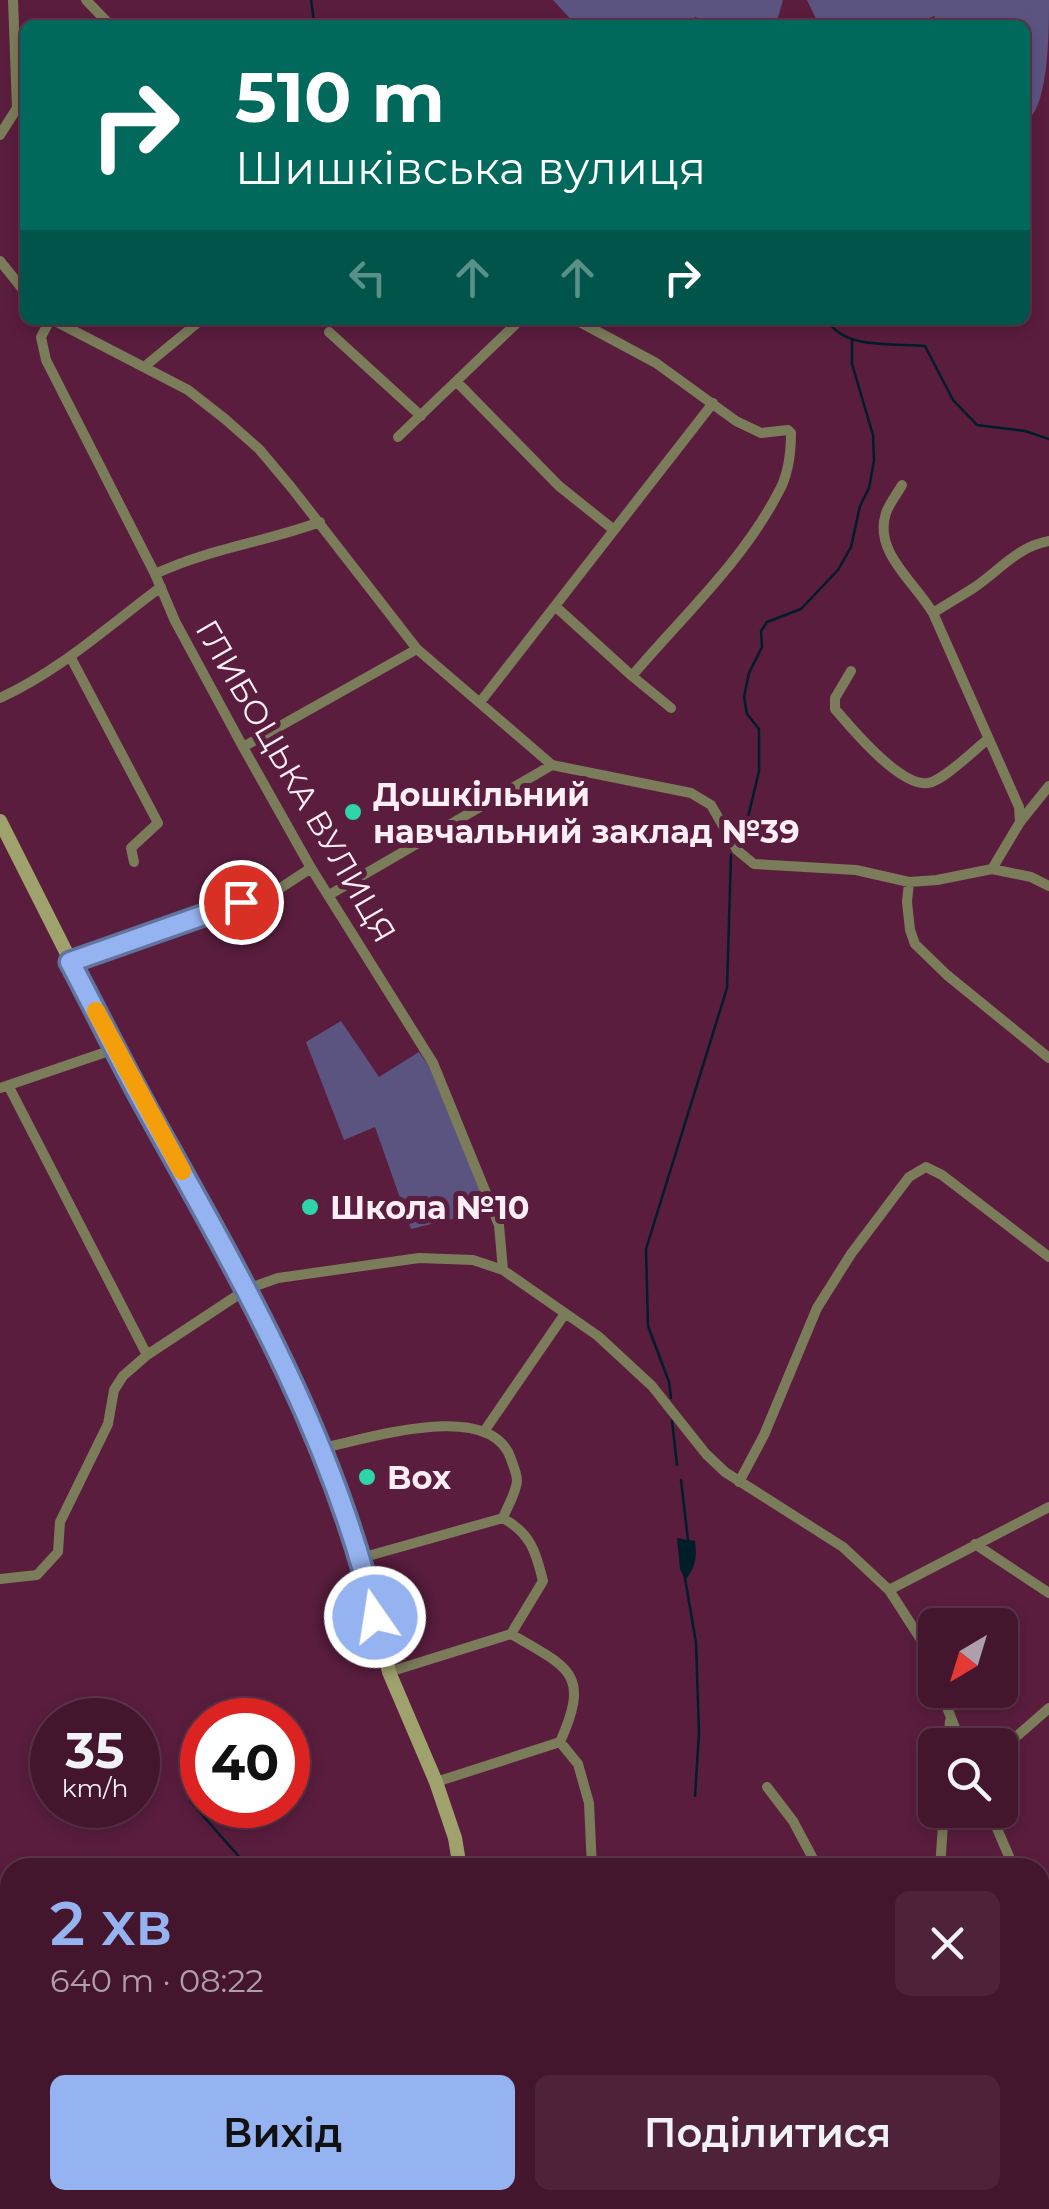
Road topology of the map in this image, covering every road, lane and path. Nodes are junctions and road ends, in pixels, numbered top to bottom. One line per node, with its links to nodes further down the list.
1 (12, 0): 4 (street)
2 (86, 0): 3 (street)
3 (105, 20)
4 (0, 135)
5 (0, 261): 6 (street)
6 (20, 286)
7 (49, 325): 22 (street, ГЛИБОЦЬКА ВУЛИЦЯ)
8 (62, 325): 13 (street)
9 (194, 325): 13 (street)
10 (515, 325): 14 (street)
11 (585, 325): 15 (street)
12 (329, 332): 16 (street)
13 (144, 367): 19 (street)
14 (456, 382): 16 (street); 20 (street)
15 (713, 403): 20 (street); 29 (street)
16 (421, 416): 17 (street)
17 (398, 437)
18 (902, 485): 25 (street)
19 (320, 522): 22 (street); 26 (street)
20 (614, 530): 24 (street)
21 (1049, 540): 25 (street)
22 (155, 574): 23 (street, ГЛИБОЦЬКА ВУЛИЦЯ)
23 (161, 587): 27 (street); 34 (street, ГЛИБОЦЬКА ВУЛИЦЯ)
24 (554, 606): 29 (street); 31 (street)
25 (933, 613): 33 (street)
26 (417, 649): 31 (street); 34 (street)
27 (71, 658): 30 (street); 39 (street)
28 (851, 671): 33 (street)
29 (632, 676): 32 (street)
30 (0, 698)
31 (481, 701): 35 (street)
32 (671, 708)
33 (987, 740): 38 (street)
34 (243, 747): 40 (street, ГЛИБОЦЬКА ВУЛИЦЯ)
35 (552, 765): 42 (street); 44 (street)
36 (1049, 786): 38 (street)
37 (0, 821): 45 (street)
38 (1020, 822): 41 (street)
39 (134, 862)
40 (311, 868): 44 (street, ГЛИБОЦЬКА ВУЛИЦЯ); 45 (street)
41 (992, 869): 42 (street); 43 (street)
42 (909, 882): 47 (street)
43 (1049, 886)
44 (329, 894): 50 (street, ГЛИБОЦЬКА ВУЛИЦЯ)
45 (70, 962): 46 (street)
46 (115, 1049): 48 (street); 51 (street)
47 (1049, 1058)
48 (4, 1088): 53 (street)
49 (1049, 1257): 56 (street)
50 (503, 1270): 51 (street); 52 (street)
51 (248, 1289): 53 (street); 55 (street)
52 (564, 1315): 54 (street); 56 (street)
53 (148, 1355): 61 (street)
54 (485, 1430): 55 (street); 58 (street)
55 (322, 1448): 60 (street)
56 (739, 1482): 62 (street)
57 (1049, 1507): 59 (street)
58 (504, 1518): 60 (street); 64 (street)
59 (975, 1544): 62 (street); 63 (street)
60 (361, 1558): 66 (street)
61 (0, 1580)
62 (890, 1590): 65 (street)
63 (1049, 1593)
64 (511, 1634): 66 (street); 73 (street)
65 (918, 1635)
66 (389, 1672): 74 (street)
67 (946, 1708): 69 (street)
68 (1049, 1708): 72 (street)
69 (950, 1718): 70 (street); 71 (street)
70 (949, 1728)
71 (954, 1728)
72 (1018, 1735)
73 (560, 1742): 74 (street); 79 (street)
74 (436, 1782): 78 (street)
75 (767, 1787): 80 (street)
76 (943, 1828): 81 (street)
77 (997, 1828): 82 (street)
78 (458, 1858)
79 (591, 1858)
80 (813, 1858)
81 (941, 1858)
82 (1010, 1858)

